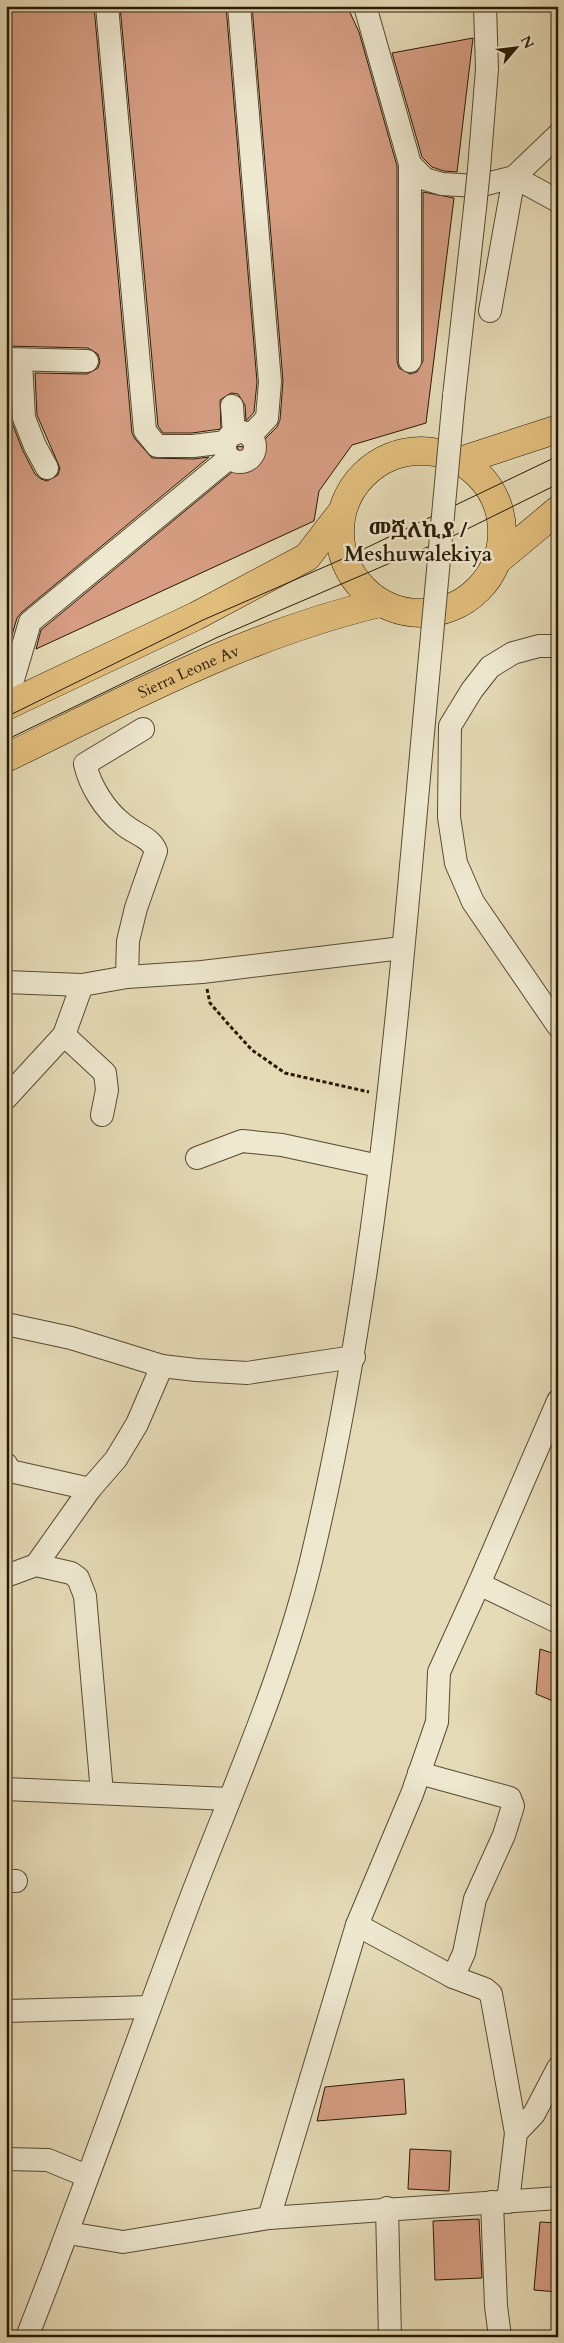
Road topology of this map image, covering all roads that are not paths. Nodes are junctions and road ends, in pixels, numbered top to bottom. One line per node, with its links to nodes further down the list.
1 (107, 6): 15 (street)
2 (239, 6): 15 (street)
3 (365, 6): 6 (street)
4 (485, 6): 27 (street, bridge)
5 (558, 135): 7 (street)
6 (410, 164): 7 (street); 11 (street)
7 (514, 177): 8 (street); 9 (street)
8 (558, 201)
9 (490, 311)
10 (13, 360): 12 (street); 17 (street)
11 (410, 361)
12 (87, 362)
13 (232, 406): 15 (street)
14 (558, 429): 16 (main road)
15 (235, 442): 22 (street)
16 (460, 461): 18 (main road); 20 (main road)
17 (47, 468)
18 (341, 513): 21 (main road); 24 (main road)
19 (554, 519): 20 (main road)
20 (498, 560): 21 (main road)
21 (380, 603): 26 (main road, Sierra Leone Av)
22 (14, 643): 24 (street)
23 (558, 646): 31 (street)
24 (6, 705)
25 (143, 729): 28 (street)
26 (6, 758)
27 (402, 948): 28 (street); 36 (street)
28 (127, 977): 30 (street)
29 (6, 982): 30 (street)
30 (82, 985): 32 (street)
31 (558, 1026)
32 (64, 1035): 33 (street); 34 (street)
33 (6, 1098)
34 (102, 1115)
35 (197, 1158): 36 (street)
36 (379, 1166): 38 (street)
37 (6, 1324): 39 (street)
38 (354, 1357): 39 (street); 50 (street)
39 (162, 1366): 42 (street)
40 (558, 1400): 45 (street)
41 (7, 1469): 42 (street)
42 (90, 1489): 43 (street)
43 (36, 1565): 44 (street); 49 (street)
44 (6, 1576)
45 (479, 1584): 46 (street); 47 (street)
46 (558, 1622)
47 (419, 1773): 51 (street); 52 (street)
48 (6, 1788): 49 (street)
49 (102, 1793): 50 (street)
50 (229, 1799): 53 (street)
51 (357, 1925): 52 (street); 62 (street)
52 (453, 1977): 56 (street)
53 (150, 2007): 54 (street); 58 (street)
54 (6, 2011)
55 (558, 2068): 56 (street)
56 (516, 2133): 60 (street)
57 (6, 2160): 58 (street)
58 (87, 2176): 63 (street)
59 (558, 2198): 60 (street)
60 (500, 2202): 61 (street); 66 (street)
61 (387, 2208): 62 (street); 65 (street)
62 (269, 2218): 63 (street)
63 (68, 2233): 64 (street)
64 (28, 2337)
65 (390, 2337)
66 (500, 2337)

